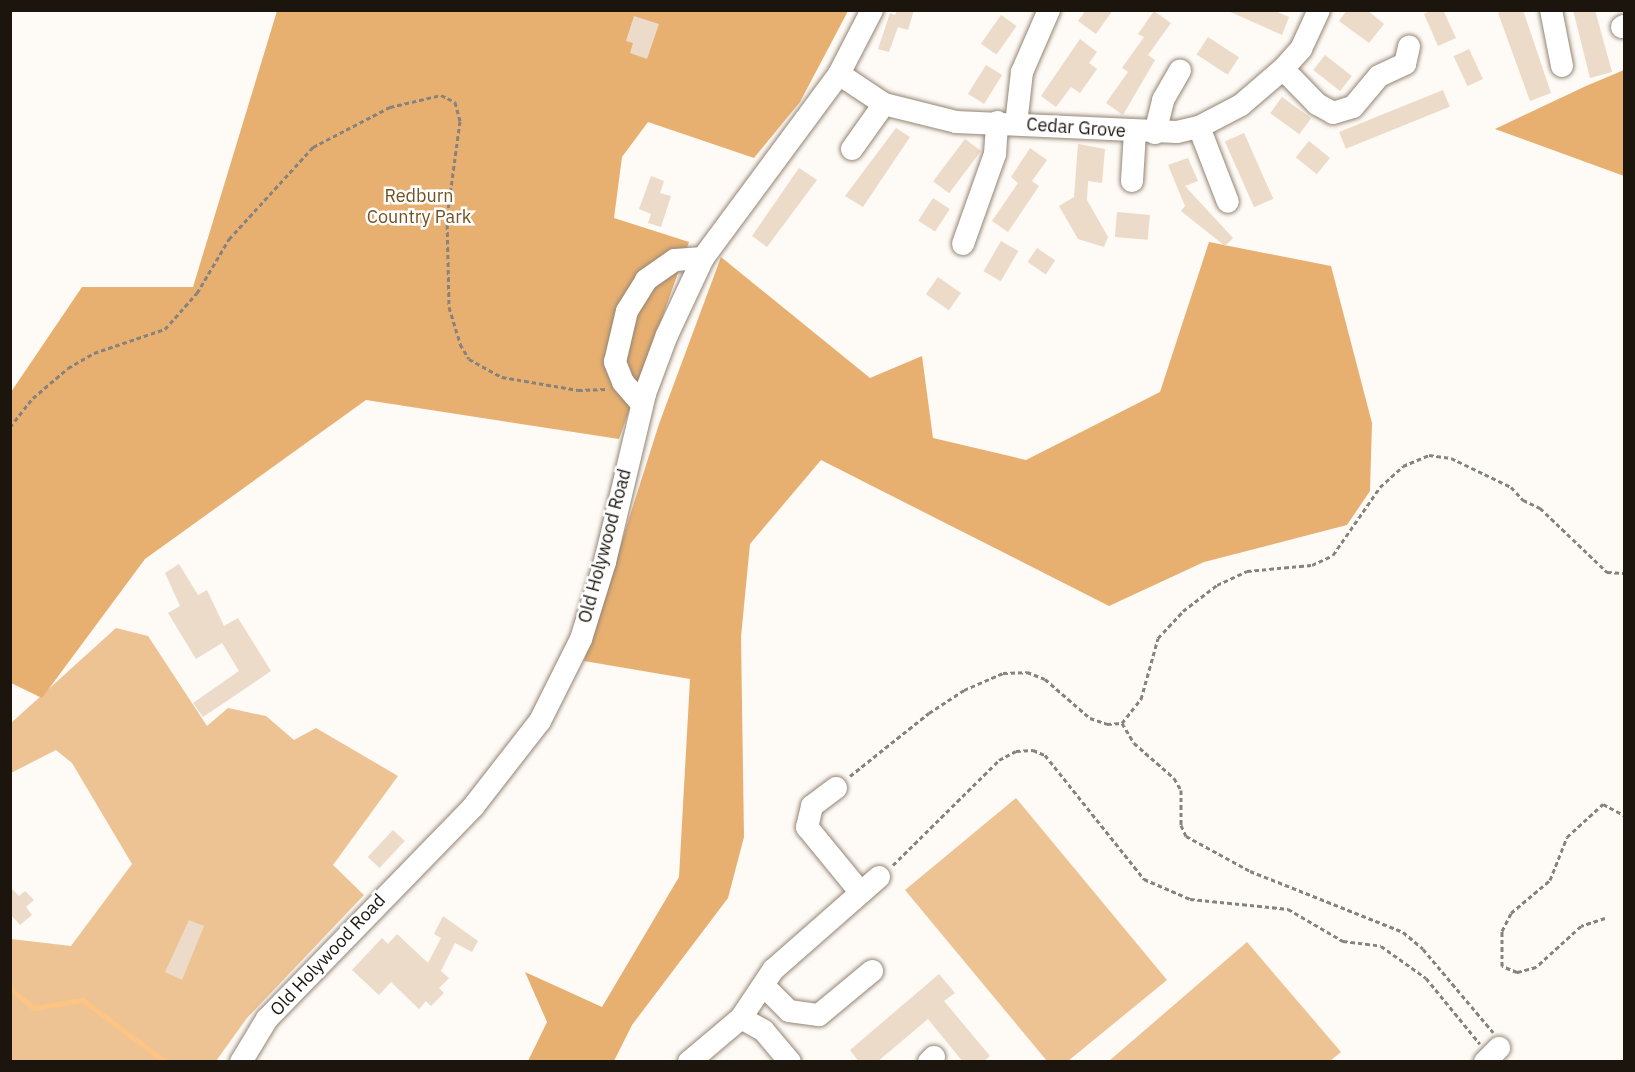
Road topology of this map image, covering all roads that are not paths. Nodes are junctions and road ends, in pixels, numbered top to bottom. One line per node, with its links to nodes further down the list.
1 (872, 10): 9 (street, Old Holywood Road)
2 (1048, 10): 11 (street, Cedar Grove)
3 (1318, 10): 7 (street, Cedar Grove)
4 (1551, 10): 6 (street)
5 (1409, 46): 7 (street)
6 (1562, 66)
7 (1283, 69): 12 (street, Cedar Grove)
8 (1180, 71): 13 (street, Cedar Grove)
9 (839, 74): 10 (street, Cedar Grove); 18 (street, Old Holywood Road)
10 (884, 104): 11 (street, Cedar Grove); 14 (street)
11 (1007, 123): 13 (street, Cedar Grove); 17 (street, Cedar Grove)
12 (1199, 127): 13 (street, Cedar Grove); 16 (street)
13 (1145, 133): 15 (street, Cedar Grove)
14 (852, 149)
15 (1132, 182)
16 (1228, 202)
17 (963, 244)
18 (703, 258): 19 (street, Old Holywood Road); 19 (street)
19 (642, 404): 26 (street, Old Holywood Road)
20 (836, 788): 22 (street)
21 (879, 877): 22 (street)
22 (861, 893): 24 (street)
23 (872, 971): 24 (street)
24 (764, 986): 25 (street)
25 (741, 1018): 27 (street); 28 (street)
26 (241, 1062)
27 (689, 1062)
28 (790, 1062)

